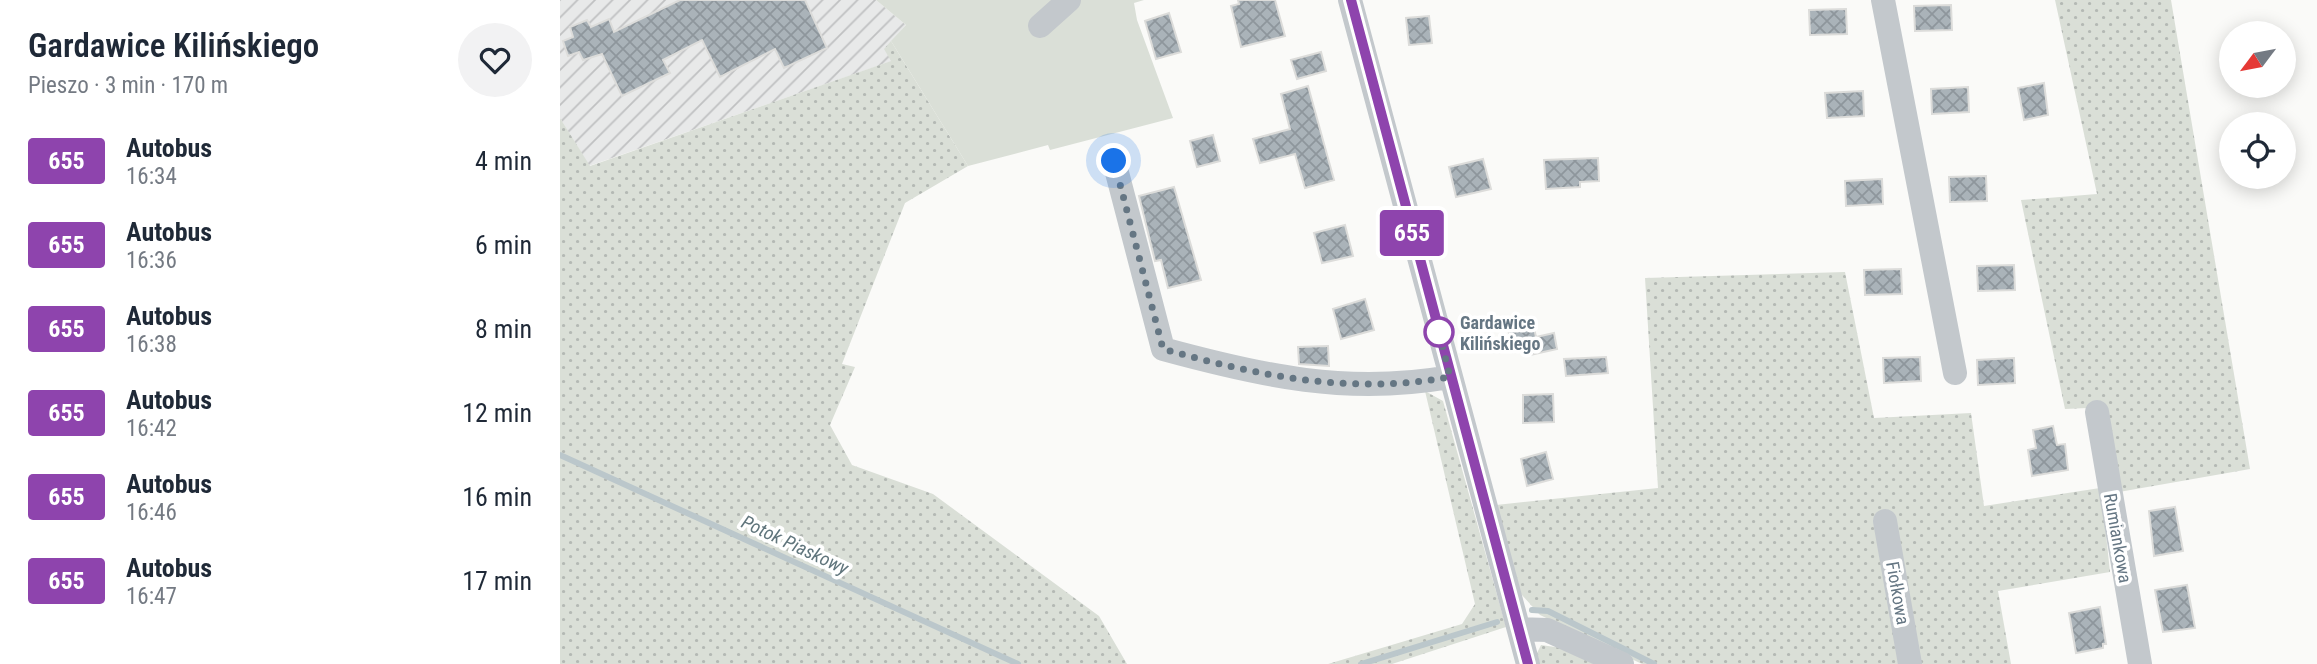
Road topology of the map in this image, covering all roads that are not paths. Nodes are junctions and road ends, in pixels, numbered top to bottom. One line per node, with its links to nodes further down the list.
1 (1069, 0): 4 (street)
2 (1350, 0): 7 (street)
3 (1883, 0): 6 (street)
4 (1040, 26)
5 (1114, 161): 7 (street)
6 (1955, 373)
7 (1450, 377): 10 (street)
8 (2097, 412): 14 (street, Rumiankowa)
9 (1885, 521): 13 (street, Fiołkowa)
10 (1518, 629): 11 (street); 12 (street)
11 (1528, 664)
12 (1622, 664)
13 (1910, 664)
14 (2140, 664)

